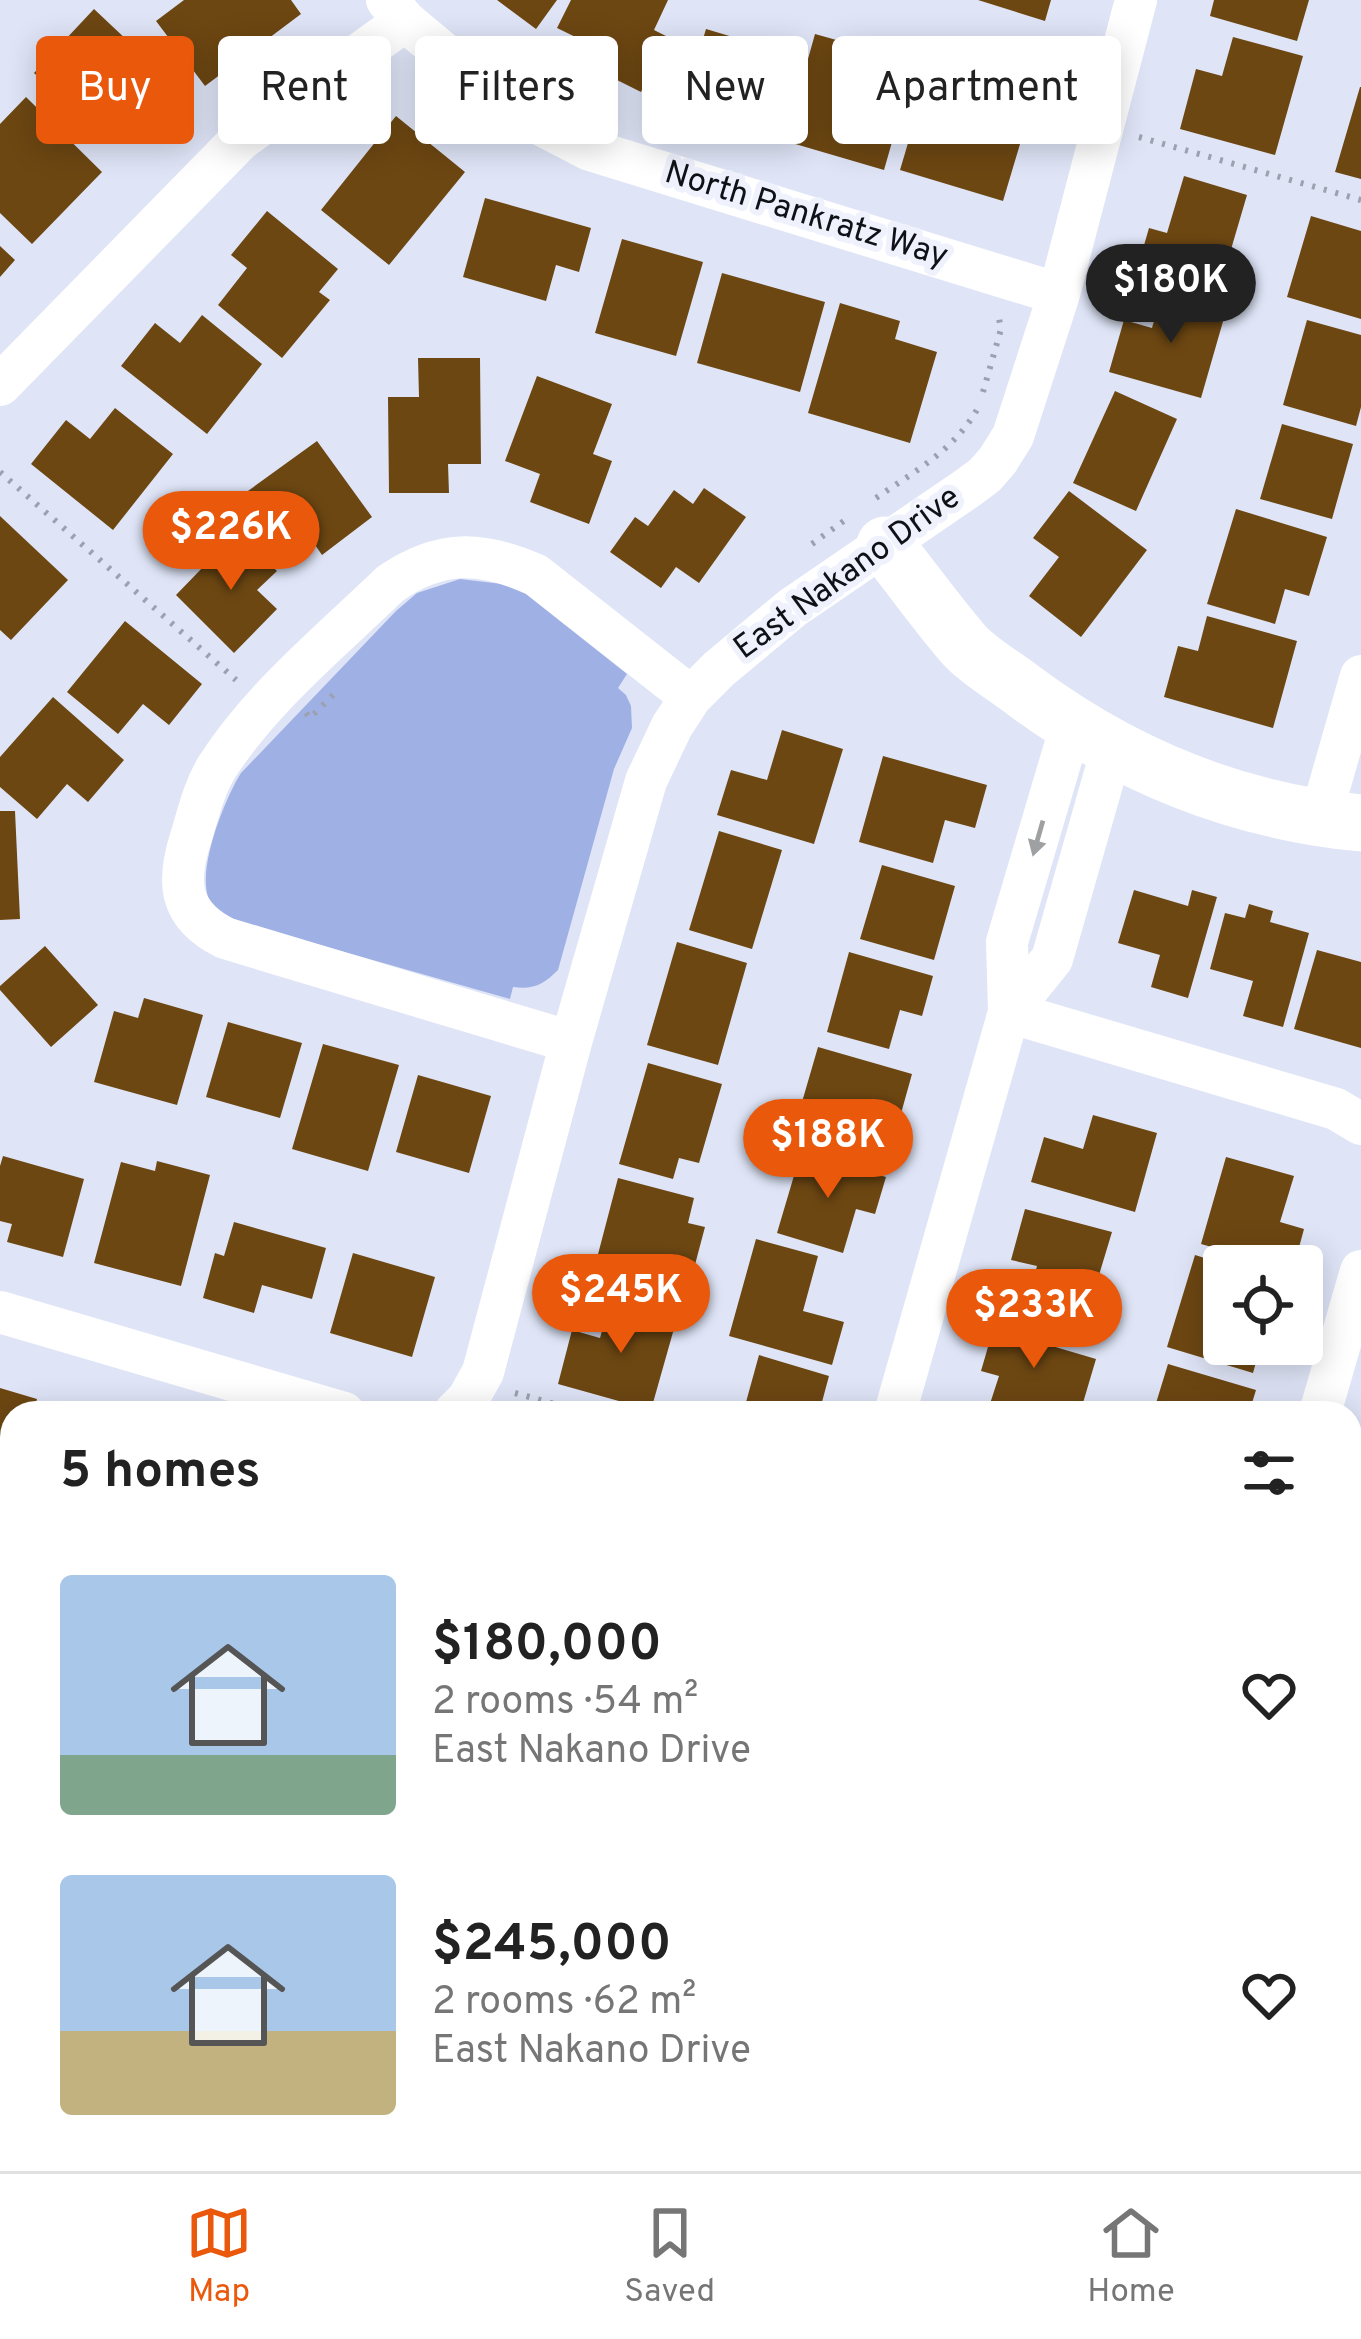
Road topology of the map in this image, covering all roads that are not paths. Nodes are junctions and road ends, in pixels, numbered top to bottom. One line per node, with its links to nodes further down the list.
1 (1136, 0): 3 (street, East Nakano Drive)
2 (396, 11): 3 (street, North Pankratz Way); 4 (street)
3 (1059, 294): 5 (street, East Nakano Drive)
4 (0, 385)
5 (864, 524): 7 (street, East Nakano Drive); 8 (street)
6 (1361, 676): 9 (street)
7 (691, 697): 11 (street, East Nakano Drive); 11 (street)
8 (1091, 738): 9 (street); 10 (street)
9 (1341, 821)
10 (1009, 1012): 12 (street); 17 (street)
11 (571, 1042): 16 (street, East Nakano Drive)
12 (1361, 1124)
13 (1361, 1271): 18 (street)
14 (0, 1312): 15 (street)
15 (303, 1401)
16 (466, 1401)
17 (898, 1401)
18 (1323, 1401)

